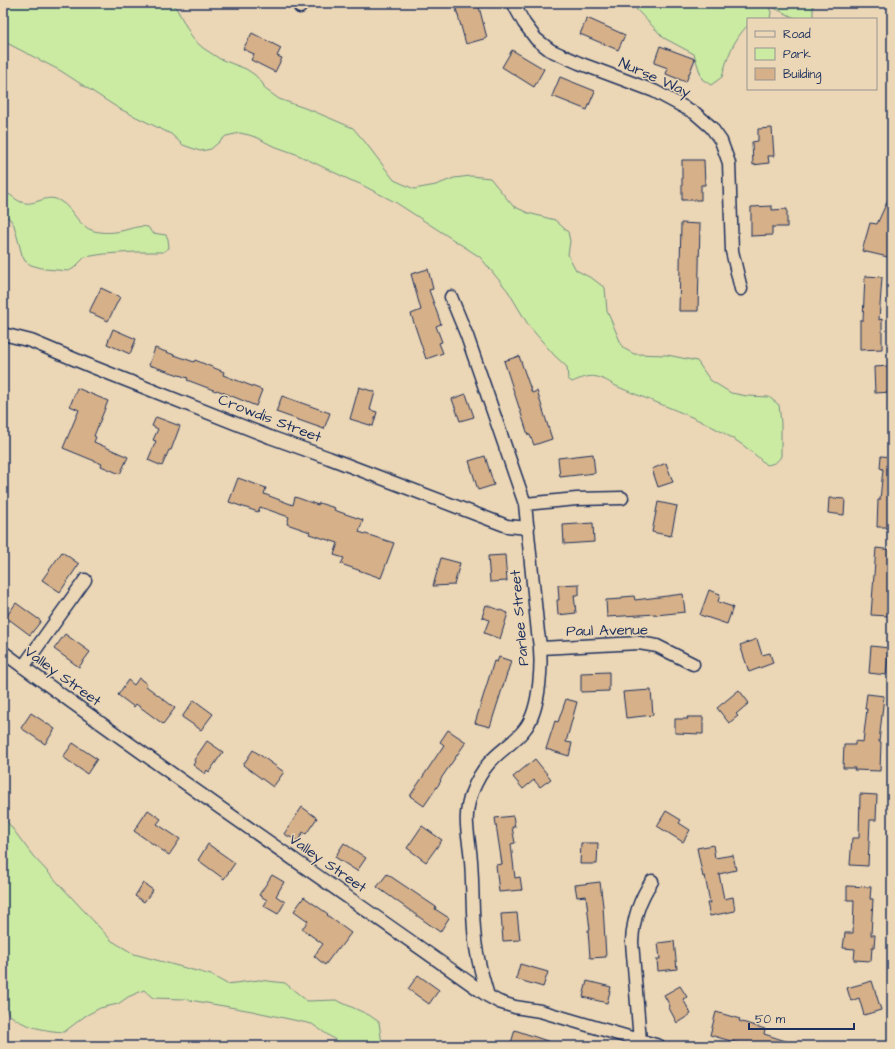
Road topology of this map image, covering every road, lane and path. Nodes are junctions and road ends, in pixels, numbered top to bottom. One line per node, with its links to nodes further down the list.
1 (514, 3): 2 (street, Nurse Way)
2 (741, 289)
3 (451, 297): 6 (street, Parlee Street)
4 (3, 334): 7 (street, Crowdis Street)
5 (622, 498): 6 (street)
6 (525, 504): 7 (street, Parlee Street)
7 (528, 528): 9 (street, Parlee Street)
8 (85, 580): 12 (street)
9 (541, 648): 11 (street, Paul Avenue); 14 (street, Parlee Street)
10 (3, 652): 12 (street, Valley Street)
11 (693, 664)
12 (23, 667): 14 (street, Valley Street)
13 (652, 881): 15 (street)
14 (488, 996): 15 (street, Valley Street)
15 (640, 1041): 16 (street, Valley Street)
16 (659, 1046)

